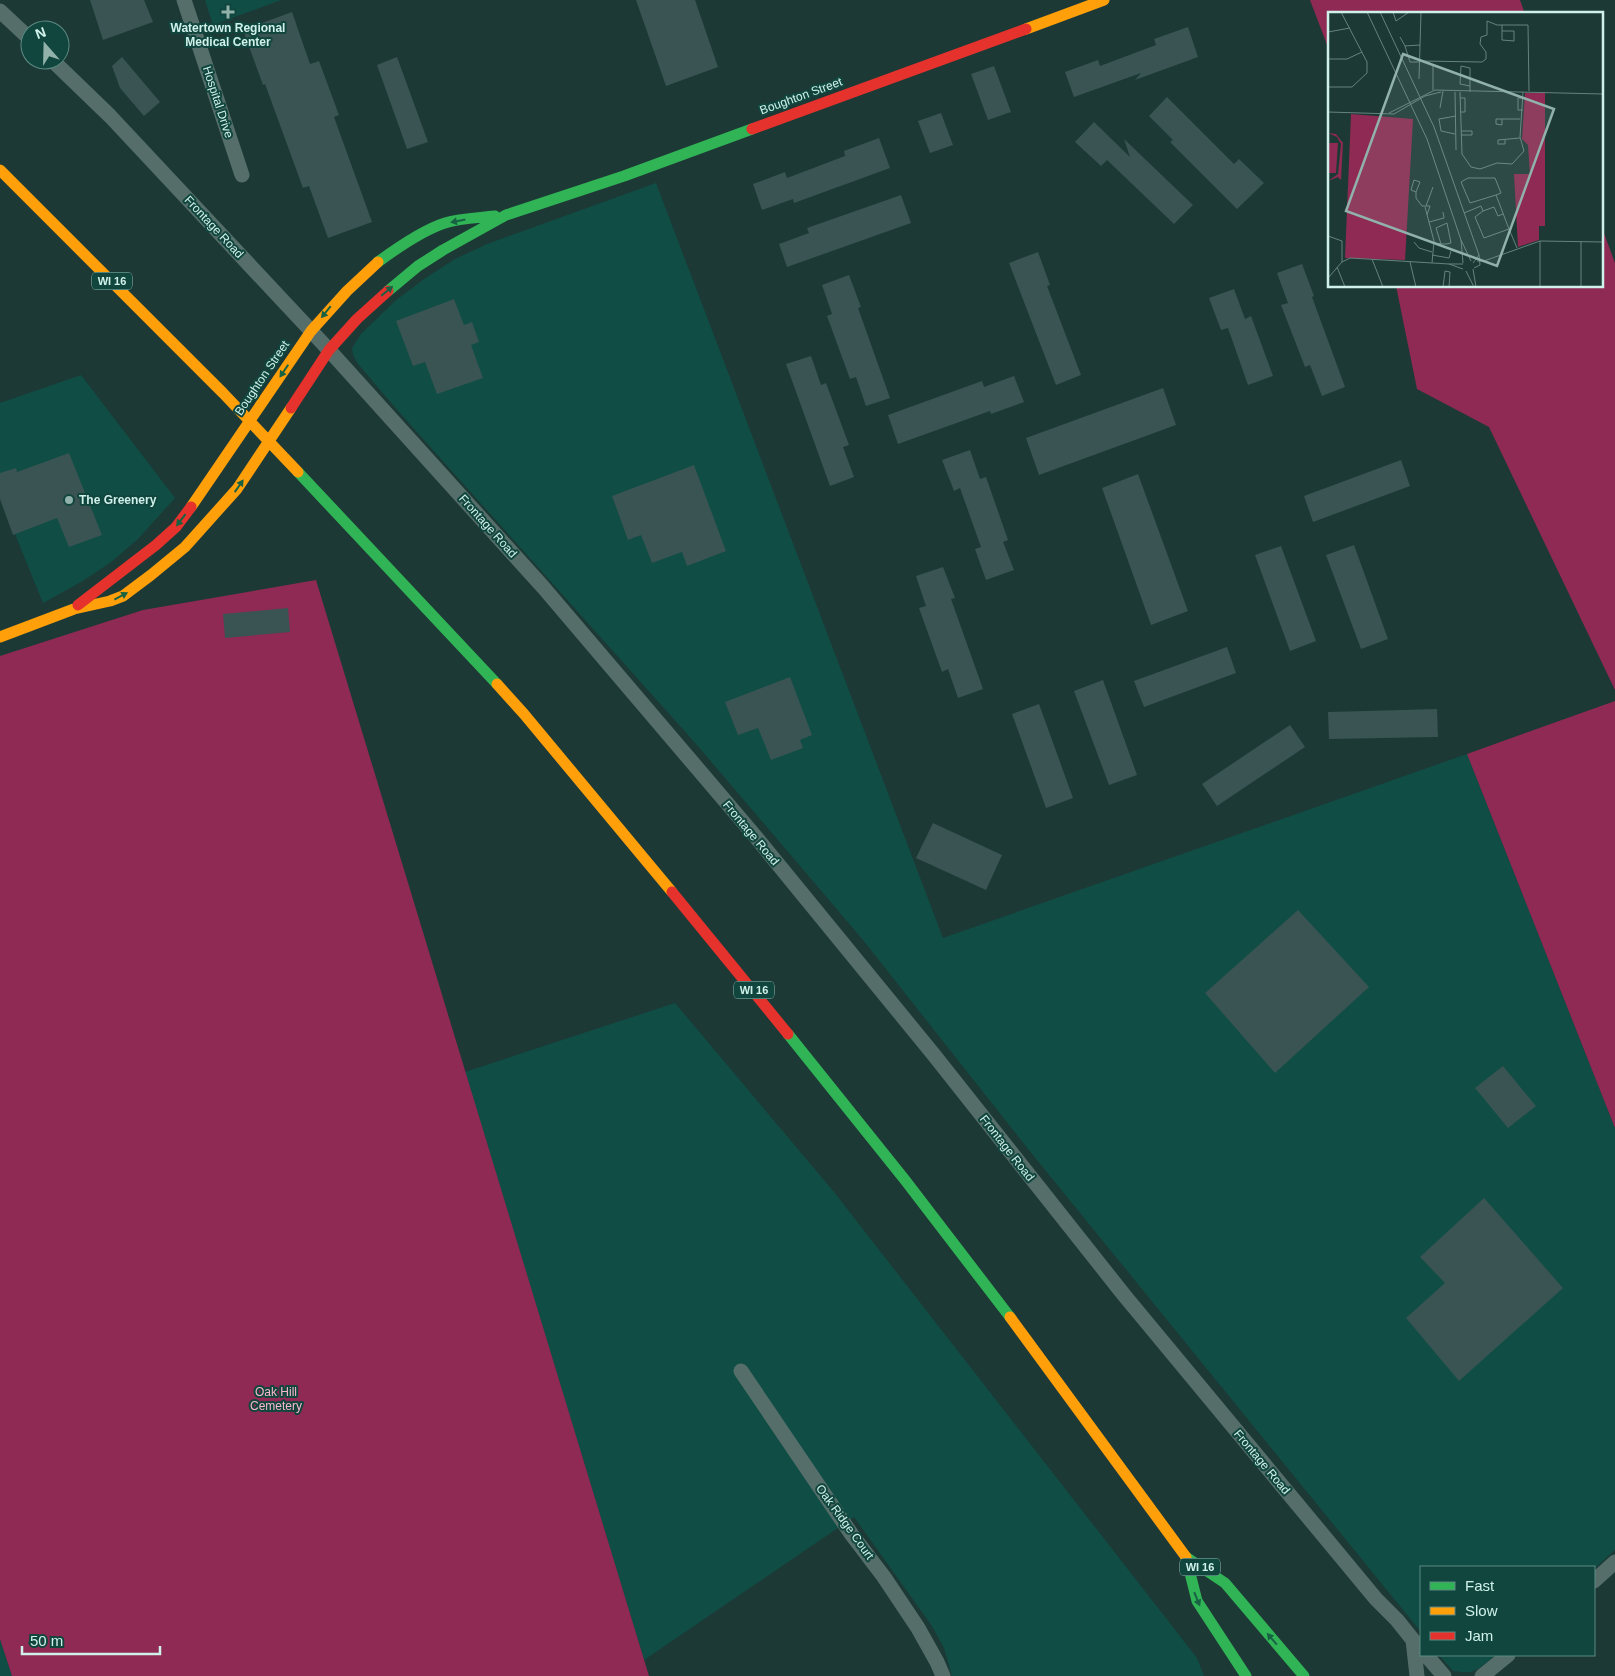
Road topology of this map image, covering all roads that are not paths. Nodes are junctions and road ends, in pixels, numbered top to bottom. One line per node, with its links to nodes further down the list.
1 (184, 0): 7 (street, Hospital Drive)
2 (1104, 0): 8 (main road, Boughton Street)
3 (0, 11): 4 (street)
4 (20, 30)
5 (62, 70): 9 (street, Frontage Road)
6 (0, 170): 14 (main road, WI 16)
7 (242, 175)
8 (506, 216): 9 (main road, Boughton Street, one-way to 9); 10 (main road, Boughton Street, one-way to 8)
9 (311, 331): 10 (street, Frontage Road); 11 (main road, Boughton Street, one-way to 11)
10 (329, 350): 11 (main road, Boughton Street, one-way to 10); 17 (street, Frontage Road)
11 (74, 609): 12 (main road, Boughton Street)
12 (0, 637)
13 (741, 1371): 20 (street, Oak Ridge Court)
14 (1186, 1557): 21 (main road, WI 16, one-way to 21); 22 (main road, WI 16, one-way to 14)
15 (1615, 1562): 16 (street)
16 (1595, 1580)
17 (1417, 1644): 23 (street, Frontage Road)
18 (1427, 1656): 24 (street)
19 (1507, 1656): 25 (street)
20 (943, 1676)
21 (1246, 1676)
22 (1304, 1676)
23 (1417, 1676)
24 (1444, 1676)
25 (1482, 1676)

